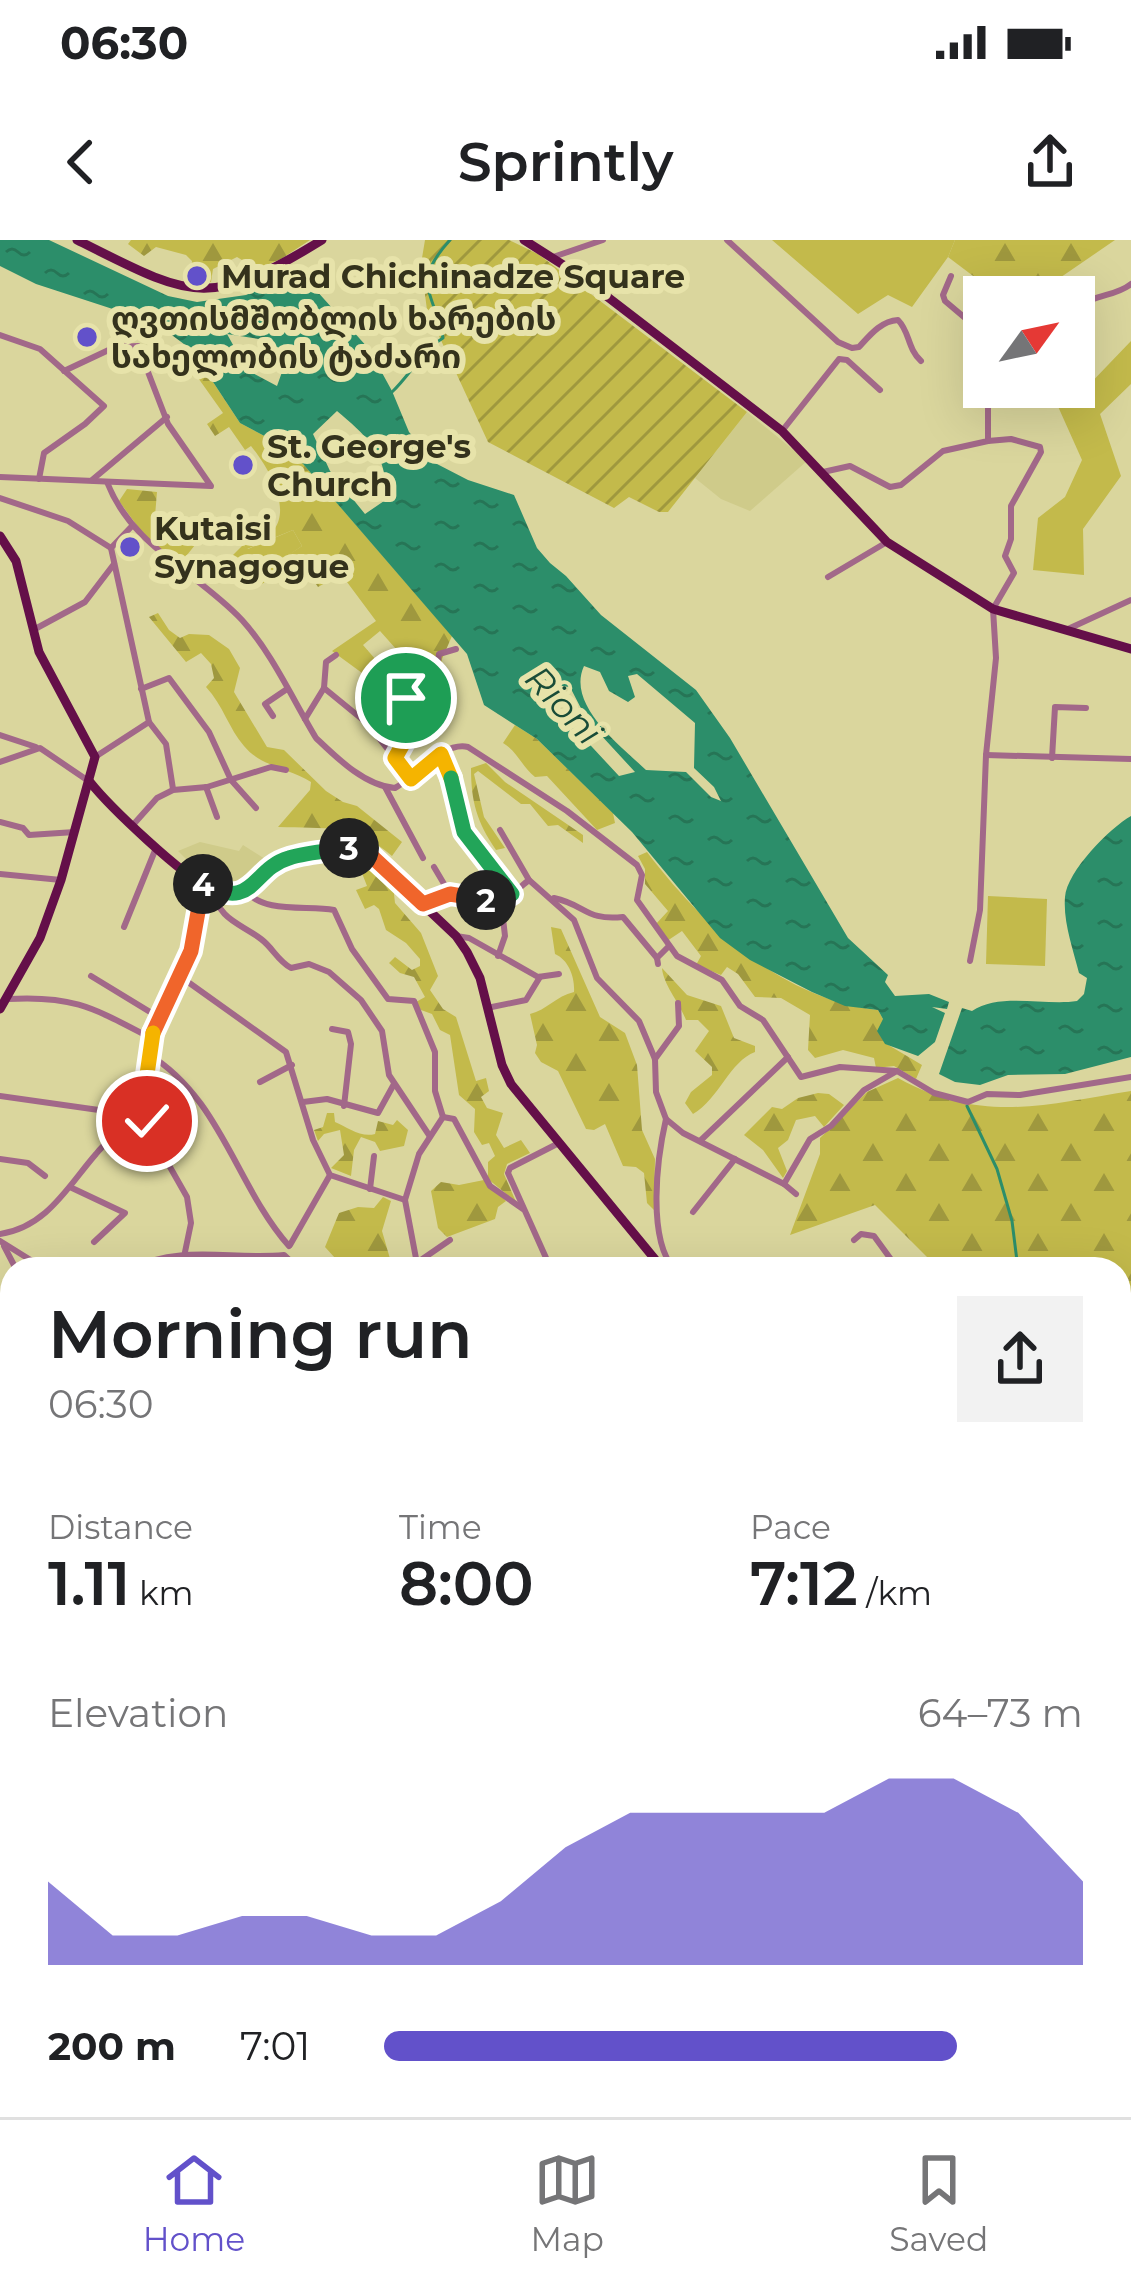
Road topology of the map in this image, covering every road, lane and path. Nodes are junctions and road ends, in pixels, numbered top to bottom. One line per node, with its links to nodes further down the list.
1 (77, 240): 7 (main road)
2 (322, 240): 7 (main road)
3 (524, 240): 6 (main road)
4 (603, 240): 8 (street)
5 (727, 240): 14 (street)
6 (536, 243): 8 (main road)
7 (91, 244)
8 (553, 257): 19 (main road)
9 (951, 276): 12 (street)
10 (1131, 284): 11 (street)
11 (1095, 296)
12 (963, 317)
13 (0, 334): 15 (street)
14 (921, 362)
15 (64, 371): 18 (street); 23 (street)
16 (880, 390): 19 (street)
17 (988, 408): 20 (street)
18 (167, 417): 24 (street); 25 (street)
19 (782, 431): 21 (main road)
20 (988, 441): 21 (street); 34 (street)
21 (823, 472): 29 (main road)
22 (0, 477): 23 (street)
23 (39, 479): 24 (street)
24 (92, 481): 25 (street)
25 (107, 482): 27 (street)
26 (0, 498): 30 (street)
27 (132, 526): 30 (street); 42 (street)
28 (0, 536): 36 (main road)
29 (887, 542): 32 (street); 34 (main road)
30 (111, 548): 31 (street)
31 (114, 564): 36 (street); 41 (street)
32 (828, 578)
33 (1131, 601): 35 (street)
34 (993, 609): 35 (main road); 50 (street)
35 (1066, 631): 38 (main road)
36 (32, 632): 51 (main road)
37 (456, 649): 52 (street)
38 (1131, 649)
39 (336, 656): 40 (street)
40 (324, 688): 45 (street); 52 (street)
41 (141, 689): 46 (street); 58 (street)
42 (287, 689): 44 (street); 45 (street)
43 (1086, 708): 53 (street)
44 (273, 716)
45 (305, 719): 61 (street)
46 (149, 722): 51 (street); 62 (street)
47 (0, 734): 48 (street)
48 (40, 748): 55 (street); 59 (street)
49 (444, 752): 57 (street); 79 (street); 85 (street)
50 (986, 755): 53 (street); 87 (street)
51 (94, 758): 59 (main road)
52 (395, 758): 57 (street)
53 (1052, 758): 54 (street)
54 (1131, 759)
55 (0, 762)
56 (286, 770): 58 (street)
57 (411, 779): 61 (street)
58 (231, 780): 60 (street); 63 (street)
59 (90, 782): 66 (main road); 68 (main road)
60 (206, 787): 62 (street); 64 (street)
61 (385, 787): 70 (street)
62 (173, 790): 66 (street)
63 (256, 808)
64 (217, 817)
65 (0, 822): 68 (street)
66 (132, 826): 69 (main road)
67 (500, 830): 74 (street)
68 (75, 832): 73 (main road)
69 (158, 845): 75 (main road); 83 (street)
70 (423, 858)
71 (434, 867): 78 (street)
72 (0, 874): 73 (street)
73 (61, 880): 93 (main road)
74 (529, 880): 79 (street); 80 (street)
75 (201, 883): 76 (main road); 90 (street)
76 (213, 889): 77 (main road); 105 (street)
77 (246, 891): 82 (main road); 110 (street)
78 (450, 894): 81 (street); 82 (street)
79 (512, 894): 81 (street)
80 (550, 897): 85 (street); 100 (street)
81 (501, 901): 86 (street)
82 (423, 904): 84 (main road)
83 (124, 927)
84 (456, 936): 86 (street); 94 (main road)
85 (668, 946): 99 (street)
86 (498, 956): 91 (street)
87 (970, 961)
88 (559, 974): 91 (street)
89 (91, 976): 95 (street)
90 (181, 976): 95 (street); 101 (street)
91 (540, 976): 94 (street)
92 (678, 1003): 100 (street)
93 (3, 1004): 97 (street)
94 (487, 1008): 114 (main road)
95 (160, 1018): 97 (street)
96 (332, 1029): 108 (street)
97 (152, 1038): 98 (street)
98 (148, 1054): 109 (street); 131 (street)
99 (788, 1057): 102 (street); 113 (street)
100 (656, 1059): 111 (street)
101 (292, 1065): 104 (street); 107 (street)
102 (897, 1071): 103 (street); 120 (street)
103 (1131, 1078)
104 (260, 1082)
105 (394, 1084): 108 (street); 112 (street)
106 (0, 1096): 109 (street)
107 (303, 1102): 108 (street); 119 (street)
108 (344, 1106)
109 (141, 1116): 121 (street); 132 (street)
110 (443, 1117): 112 (street); 125 (street)
111 (666, 1119): 113 (street); 142 (street)
112 (429, 1135): 124 (street)
113 (700, 1141): 117 (street)
114 (557, 1144): 125 (street); 141 (main road)
115 (374, 1156): 122 (street)
116 (0, 1160): 118 (street)
117 (735, 1160): 120 (street); 126 (street)
118 (45, 1175)
119 (330, 1175): 122 (street); 131 (street)
120 (784, 1184): 123 (street)
121 (72, 1188): 127 (street); 130 (street)
122 (370, 1189): 124 (street)
123 (796, 1194)
124 (405, 1200): 138 (street)
125 (523, 1209): 140 (street)
126 (693, 1212)
127 (1, 1239): 133 (street)
128 (450, 1240): 139 (street)
129 (854, 1240): 143 (street)
130 (94, 1242)
131 (286, 1250): 136 (street); 137 (street)
132 (182, 1254): 134 (street); 135 (street); 136 (street)
133 (27, 1257)
134 (172, 1257)
135 (181, 1257)
136 (246, 1257)
137 (291, 1257)
138 (416, 1257)
139 (428, 1257)
140 (545, 1257)
141 (653, 1257)
142 (668, 1257)
143 (889, 1257)

